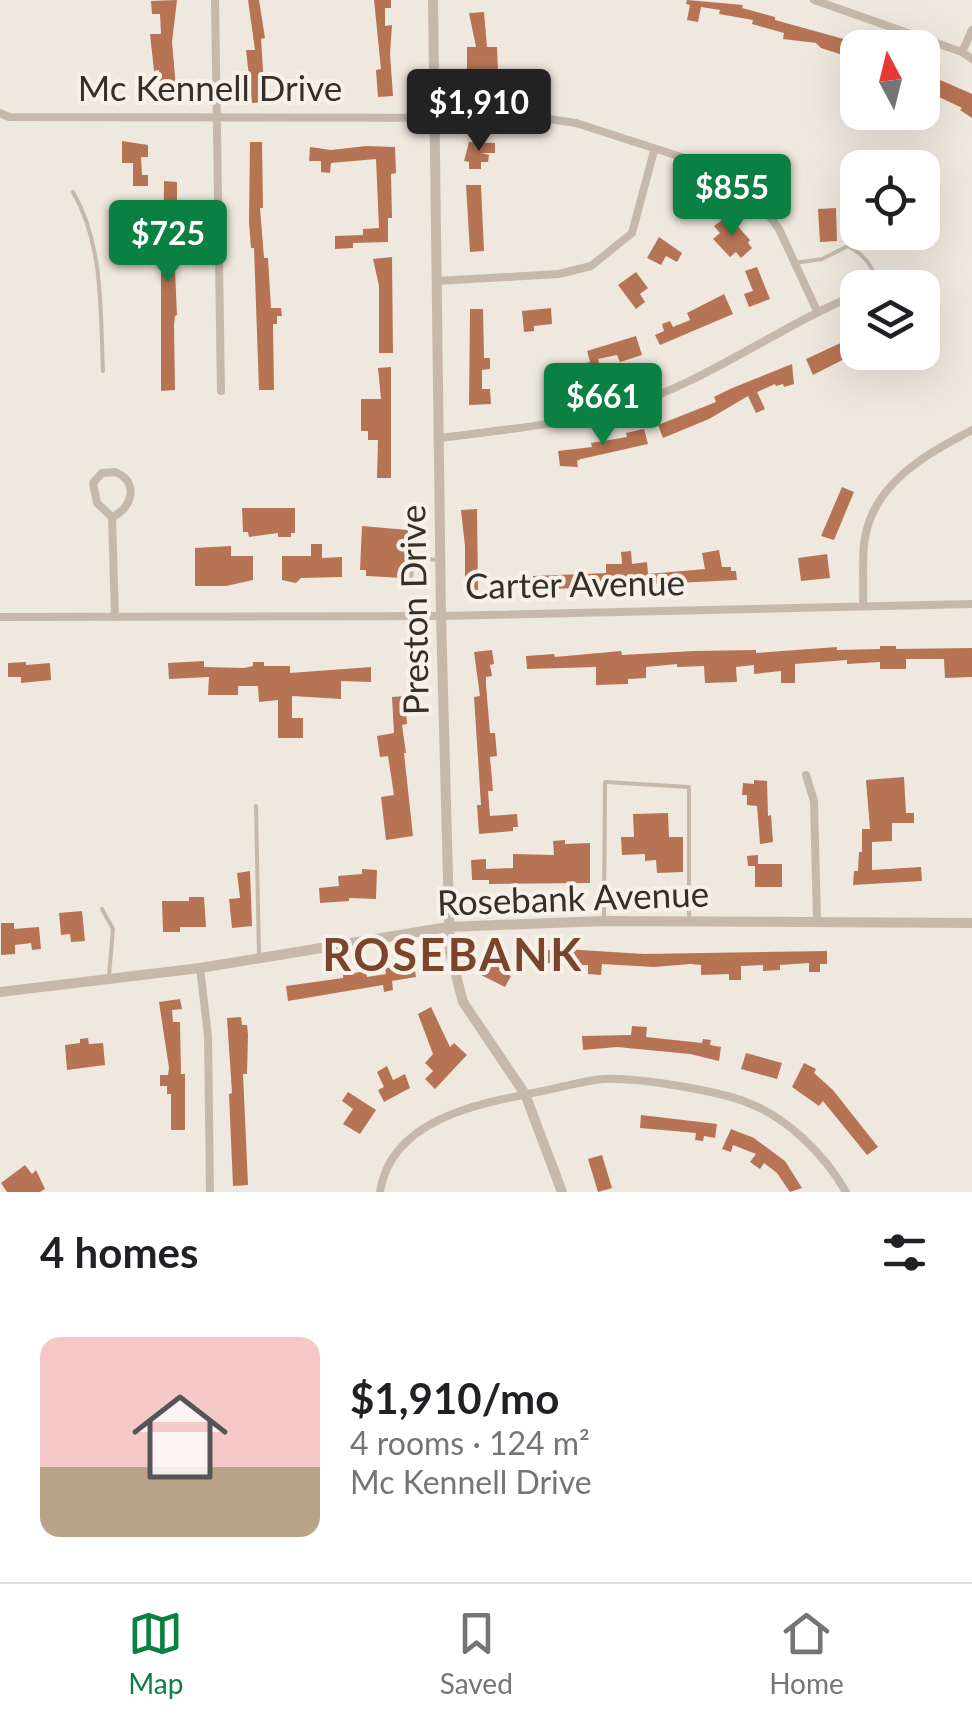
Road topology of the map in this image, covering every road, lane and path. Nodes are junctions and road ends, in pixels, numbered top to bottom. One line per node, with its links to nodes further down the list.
1 (215, 0): 8 (street)
2 (433, 0): 9 (street, Preston Drive)
3 (814, 0): 5 (street)
4 (972, 30): 5 (street)
5 (962, 52): 6 (street)
6 (972, 59)
7 (0, 114): 8 (street, Mc Kennell Drive)
8 (218, 116): 9 (street, Mc Kennell Drive); 18 (street)
9 (434, 119): 10 (street, Mc Kennell Drive); 14 (street, Preston Drive)
10 (654, 151): 12 (street, Mc Kennell Drive); 14 (street)
11 (73, 192): 17 (lane)
12 (795, 263): 13 (lane); 16 (street, Mc Kennell Drive)
13 (872, 270)
14 (436, 280): 20 (street, Preston Drive)
15 (840, 301): 16 (street)
16 (817, 310): 20 (street)
17 (103, 371)
18 (221, 391)
19 (972, 430): 27 (street)
20 (439, 438): 24 (street, Preston Drive)
21 (112, 517): 21 (street); 30 (street)
22 (413, 534): 23 (lane)
23 (412, 557): 24 (lane); 25 (lane)
24 (441, 561): 28 (street, Preston Drive)
25 (411, 580)
26 (972, 604): 27 (street, Carter Avenue)
27 (864, 606): 28 (street, Carter Avenue)
28 (442, 616): 30 (street, Carter Avenue); 38 (street, Preston Drive)
29 (0, 617): 30 (street, Carter Avenue)
30 (115, 617)
31 (806, 776): 36 (street)
32 (256, 806): 39 (lane)
33 (102, 909): 41 (lane)
34 (604, 921): 35 (street, Rosebank Avenue); 35 (lane); 38 (street, Rosebank Avenue)
35 (689, 921): 36 (street, Rosebank Avenue)
36 (817, 921): 37 (street, Rosebank Avenue)
37 (972, 923)
38 (448, 927): 39 (street, Rosebank Avenue); 43 (street, Preston Drive)
39 (259, 958): 40 (street, Rosebank Avenue)
40 (200, 968): 41 (street, Rosebank Avenue); 44 (street)
41 (109, 980): 42 (street, Rosebank Avenue)
42 (0, 992)
43 (526, 1094): 45 (street); 46 (street, Preston Drive); 47 (street)
44 (210, 1192)
45 (380, 1192)
46 (562, 1192)
47 (846, 1192)

